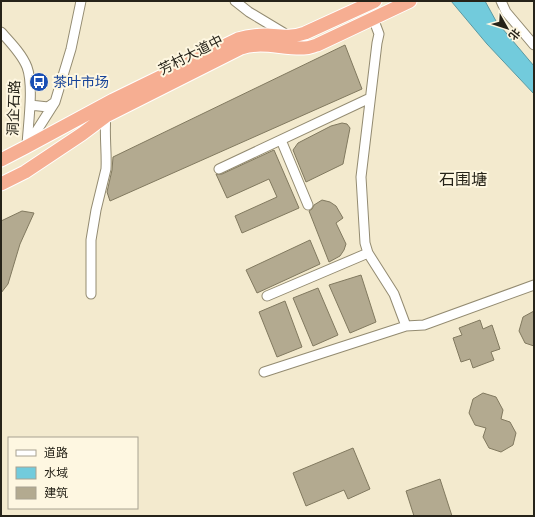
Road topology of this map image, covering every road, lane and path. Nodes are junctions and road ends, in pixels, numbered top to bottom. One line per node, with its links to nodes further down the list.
1 (81, 1): 11 (street)
2 (236, 1): 8 (street)
3 (375, 1): 15 (highway, 芳村大道中)
4 (410, 1): 6 (highway, 芳村大道中)
5 (501, 1): 9 (street)
6 (373, 18): 10 (street); 13 (highway, 芳村大道中)
7 (1, 32): 12 (street, 洞企石路)
8 (284, 33)
9 (534, 45)
10 (370, 98): 14 (street); 20 (street)
11 (55, 102): 12 (street); 15 (street)
12 (30, 105): 15 (street, 洞企石路)
13 (106, 116): 18 (highway, 芳村大道中); 22 (street)
14 (281, 140): 17 (street); 19 (street)
15 (26, 147): 16 (highway, 芳村大道中)
16 (1, 160)
17 (219, 169)
18 (1, 184)
19 (308, 205)
20 (368, 253): 23 (street); 24 (street)
21 (534, 285): 24 (street)
22 (91, 294)
23 (267, 296)
24 (406, 326): 25 (street)
25 (264, 372)

